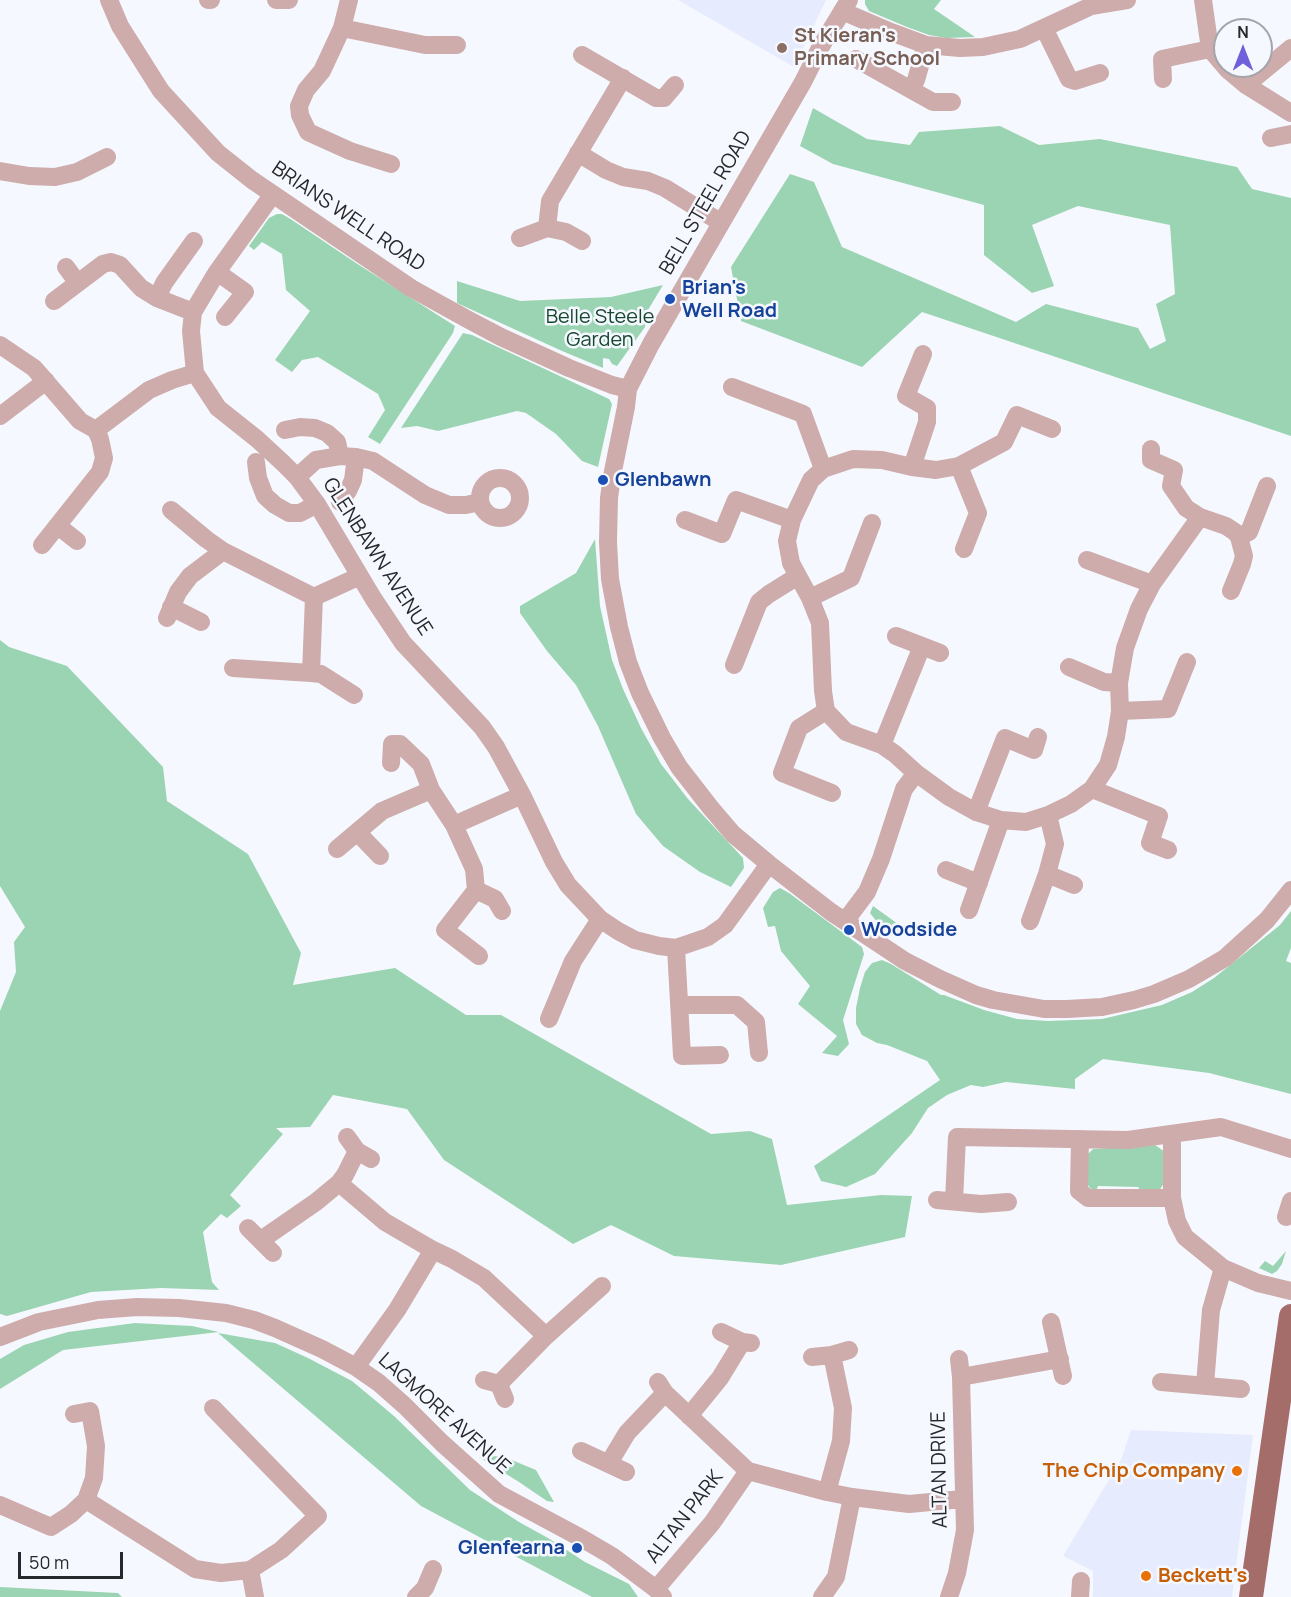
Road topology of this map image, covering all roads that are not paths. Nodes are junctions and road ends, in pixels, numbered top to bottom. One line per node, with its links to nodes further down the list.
1 (109, 0): 31 (street, BRIANS WELL ROAD)
2 (276, 0): 3 (street)
3 (289, 0)
4 (1127, 0): 7 (street)
5 (1203, 0): 14 (street)
6 (343, 1): 9 (street)
7 (1090, 3): 10 (street)
8 (845, 5): 12 (street); 32 (street, BELL STEEL ROAD)
9 (342, 28): 11 (street); 29 (street)
10 (1044, 28): 12 (street); 17 (street)
11 (457, 45)
12 (926, 45): 22 (street)
13 (1291, 48): 21 (street)
14 (1210, 49): 19 (street); 21 (street)
15 (582, 55): 18 (street)
16 (856, 59): 22 (street)
17 (1100, 73)
18 (623, 78): 20 (street); 27 (street)
19 (1163, 79)
20 (675, 84)
21 (1245, 86): 24 (street)
22 (911, 89): 23 (street)
23 (952, 102)
24 (1291, 113)
25 (1291, 134): 26 (street)
26 (1271, 138)
27 (578, 153): 32 (street); 33 (street)
28 (108, 156): 30 (street)
29 (391, 164)
30 (0, 171)
31 (273, 194): 38 (street, GLENBAWN AVENUE); 49 (street, BRIANS WELL ROAD)
32 (720, 222): 49 (street, BELL STEEL ROAD)
33 (547, 228): 34 (street); 36 (street)
34 (520, 238)
35 (194, 241): 40 (street)
36 (582, 241)
37 (66, 267): 39 (street)
38 (217, 272): 42 (street, GLENBAWN AVENUE); 43 (street)
39 (77, 282): 40 (street); 41 (street)
40 (156, 298): 42 (street)
41 (54, 301)
42 (193, 312): 46 (street, GLENBAWN AVENUE)
43 (225, 317)
44 (0, 345): 47 (street)
45 (923, 354): 58 (street)
46 (195, 373): 52 (street); 60 (street, GLENBAWN AVENUE)
47 (46, 381): 50 (street); 52 (street)
48 (732, 387): 59 (street)
49 (628, 389): 112 (street, BELL STEEL ROAD)
50 (0, 416)
51 (1052, 429): 57 (street)
52 (96, 430): 70 (street)
53 (285, 430): 55 (street)
54 (1151, 449): 66 (street)
55 (348, 456): 60 (street); 62 (street); 63 (street)
56 (256, 462): 64 (street)
57 (959, 465): 58 (street); 74 (street)
58 (912, 467): 59 (street)
59 (824, 469): 67 (street)
60 (297, 477): 64 (street, GLENBAWN AVENUE)
61 (1267, 486): 71 (street)
62 (340, 502)
63 (480, 502)
64 (317, 504): 77 (street, GLENBAWN AVENUE)
65 (171, 510): 75 (street)
66 (1200, 517): 71 (street); 79 (street)
67 (792, 519): 68 (street); 78 (street)
68 (685, 520)
69 (872, 523): 82 (street)
70 (58, 526): 72 (street); 73 (street)
71 (1239, 537): 80 (street)
72 (77, 541)
73 (42, 545)
74 (964, 549)
75 (223, 551): 81 (street); 83 (street)
76 (1087, 560): 79 (street)
77 (360, 576): 81 (street); 103 (street, GLENBAWN AVENUE)
78 (798, 576): 82 (street); 88 (street)
79 (1152, 585): 92 (street)
80 (1231, 591)
81 (314, 597): 91 (street)
82 (810, 598): 94 (street)
83 (201, 622)
84 (896, 636): 85 (street)
85 (922, 646): 86 (street); 97 (street)
86 (940, 653)
87 (1187, 662): 95 (street)
88 (734, 665)
89 (1070, 667): 92 (street)
90 (233, 668): 91 (street)
91 (311, 673): 93 (street)
92 (1119, 683): 95 (street)
93 (354, 695)
94 (826, 711): 97 (street); 102 (street)
95 (1120, 711): 100 (street)
96 (1038, 737): 104 (street)
97 (882, 745): 99 (street)
98 (391, 763): 101 (street)
99 (916, 773): 104 (street); 122 (street)
100 (1092, 789): 105 (street); 110 (street)
101 (430, 790): 107 (street); 108 (street)
102 (832, 793)
103 (522, 795): 107 (street); 121 (street, GLENBAWN AVENUE)
104 (976, 812): 106 (street)
105 (1048, 814): 106 (street); 114 (street)
106 (1001, 820): 115 (street)
107 (454, 825): 117 (street)
108 (357, 832): 109 (street); 111 (street)
109 (337, 849)
110 (1168, 850)
111 (380, 856)
112 (769, 864): 122 (street, BELL STEEL ROAD); 124 (street)
113 (946, 870): 115 (street)
114 (1047, 874): 116 (street); 123 (street)
115 (979, 882): 119 (street)
116 (1074, 885)
117 (476, 890): 120 (street); 125 (street)
118 (1291, 890): 122 (street, BELL STEEL ROAD)
119 (969, 910)
120 (502, 911)
121 (600, 919): 124 (street, GLENBAWN AVENUE); 127 (street)
122 (846, 920)
123 (1029, 921)
124 (676, 948): 126 (street)
125 (479, 956)
126 (680, 1005): 128 (street); 129 (street)
127 (549, 1020)
128 (759, 1053)
129 (720, 1055)
130 (1172, 1134): 131 (street); 133 (street); 135 (street)
131 (1080, 1139): 135 (street); 136 (street)
132 (359, 1149): 134 (street)
133 (1291, 1149)
134 (339, 1183): 137 (street); 138 (street)
135 (1172, 1198): 139 (street)
136 (1008, 1202)
137 (261, 1240)
138 (433, 1250): 145 (street); 148 (street)
139 (1223, 1268): 141 (street); 150 (street)
140 (602, 1283): 145 (street)
141 (1291, 1291)
142 (1291, 1316): 172 (main road)
143 (1051, 1322): 162 (street, ALTAN DRIVE)
144 (721, 1332): 155 (street)
145 (546, 1336): 151 (street)
146 (0, 1337): 148 (street, LAGMORE AVENUE)
147 (812, 1357): 160 (street)
148 (356, 1367): 167 (street, LAGMORE AVENUE)
149 (1161, 1382): 150 (street)
150 (1205, 1385): 152 (street)
151 (496, 1388)
152 (1241, 1389)
153 (213, 1408): 166 (street)
154 (74, 1414): 163 (street)
155 (689, 1416): 157 (street); 158 (street)
156 (581, 1451): 157 (street)
157 (609, 1463): 159 (street)
158 (748, 1471): 160 (street); 167 (street, ALTAN PARK)
159 (626, 1472)
160 (826, 1492): 161 (street)
161 (852, 1497): 162 (street); 170 (street)
162 (963, 1499): 171 (street, ALTAN DRIVE)
163 (86, 1500): 164 (street); 166 (street)
164 (0, 1505)
165 (433, 1569): 168 (street)
166 (250, 1570): 169 (street)
167 (659, 1593)
168 (427, 1594)
169 (255, 1597)
170 (822, 1597)
171 (949, 1597)
172 (1251, 1597)

